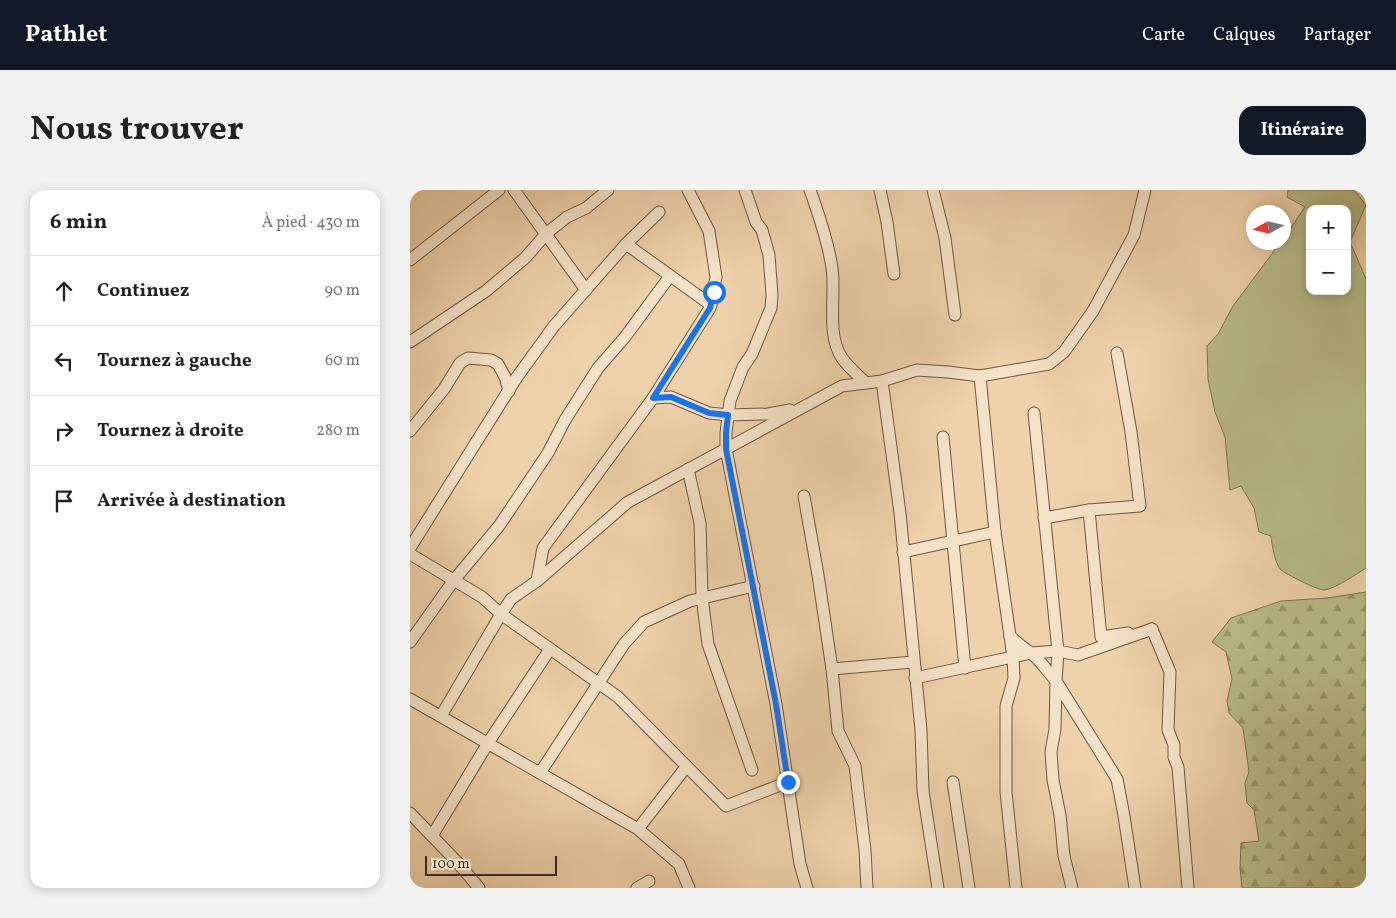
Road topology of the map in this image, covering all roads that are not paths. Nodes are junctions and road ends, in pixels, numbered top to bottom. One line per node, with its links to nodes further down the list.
1 (499, 190): 13 (street)
2 (514, 190): 11 (street)
3 (608, 190): 11 (street)
4 (688, 190): 17 (street)
5 (745, 190): 28 (street)
6 (810, 190): 23 (street)
7 (880, 190): 14 (street)
8 (933, 190): 18 (street)
9 (1146, 190): 21 (street)
10 (659, 212): 12 (street)
11 (547, 233): 16 (street); 19 (street)
12 (626, 244): 15 (street); 16 (street)
13 (410, 260)
14 (894, 274)
15 (670, 276): 17 (street); 41 (street)
16 (586, 290): 24 (street)
17 (711, 305): 25 (street)
18 (955, 315)
19 (410, 342)
20 (1117, 353): 34 (street)
21 (980, 376): 22 (street); 36 (street)
22 (882, 381): 23 (street); 39 (street)
23 (866, 384): 26 (street)
24 (509, 390): 29 (street); 38 (street)
25 (653, 398): 28 (street); 42 (street)
26 (804, 407): 28 (street); 31 (street)
27 (1034, 413): 35 (street)
28 (728, 415): 31 (street)
29 (410, 431)
30 (943, 437): 37 (street)
31 (726, 449): 32 (street); 43 (street)
32 (688, 469): 42 (street); 44 (street)
33 (804, 496): 55 (street)
34 (1089, 510): 35 (street); 46 (street)
35 (1044, 518): 50 (street)
36 (994, 532): 37 (street); 47 (street)
37 (952, 542): 39 (street); 54 (street)
38 (410, 548)
39 (903, 552): 53 (street)
40 (410, 554): 41 (street)
41 (454, 580): 45 (street); 48 (street)
42 (537, 581): 45 (street)
43 (754, 586): 44 (street); 65 (street)
44 (702, 597): 58 (street); 63 (street)
45 (501, 614): 49 (street); 60 (street)
46 (1152, 629): 50 (street); 81 (street)
47 (1010, 636): 51 (street); 52 (street)
48 (410, 642)
49 (550, 649): 58 (street); 61 (street)
50 (1058, 652): 51 (street); 57 (street)
51 (1031, 653): 52 (street); 57 (street)
52 (1013, 658): 54 (street); 78 (street)
53 (914, 662): 55 (street); 56 (street)
54 (965, 668): 56 (street)
55 (832, 669): 75 (street)
56 (915, 678): 76 (street)
57 (1056, 681): 79 (street); 80 (street)
58 (598, 683): 62 (street); 64 (street)
59 (410, 699): 60 (street)
60 (441, 716): 61 (street)
61 (488, 743): 64 (street); 69 (street)
62 (686, 766): 65 (street); 68 (street)
63 (752, 770)
64 (540, 773): 68 (street)
65 (788, 782): 74 (street)
66 (953, 782): 77 (street)
67 (410, 812): 69 (street)
68 (638, 829): 73 (street)
69 (432, 836): 71 (street)
70 (649, 881): 72 (street)
71 (478, 888)
72 (638, 888)
73 (689, 888)
74 (807, 888)
75 (867, 888)
76 (938, 888)
77 (969, 888)
78 (1016, 888)
79 (1072, 888)
80 (1134, 888)
81 (1188, 888)

